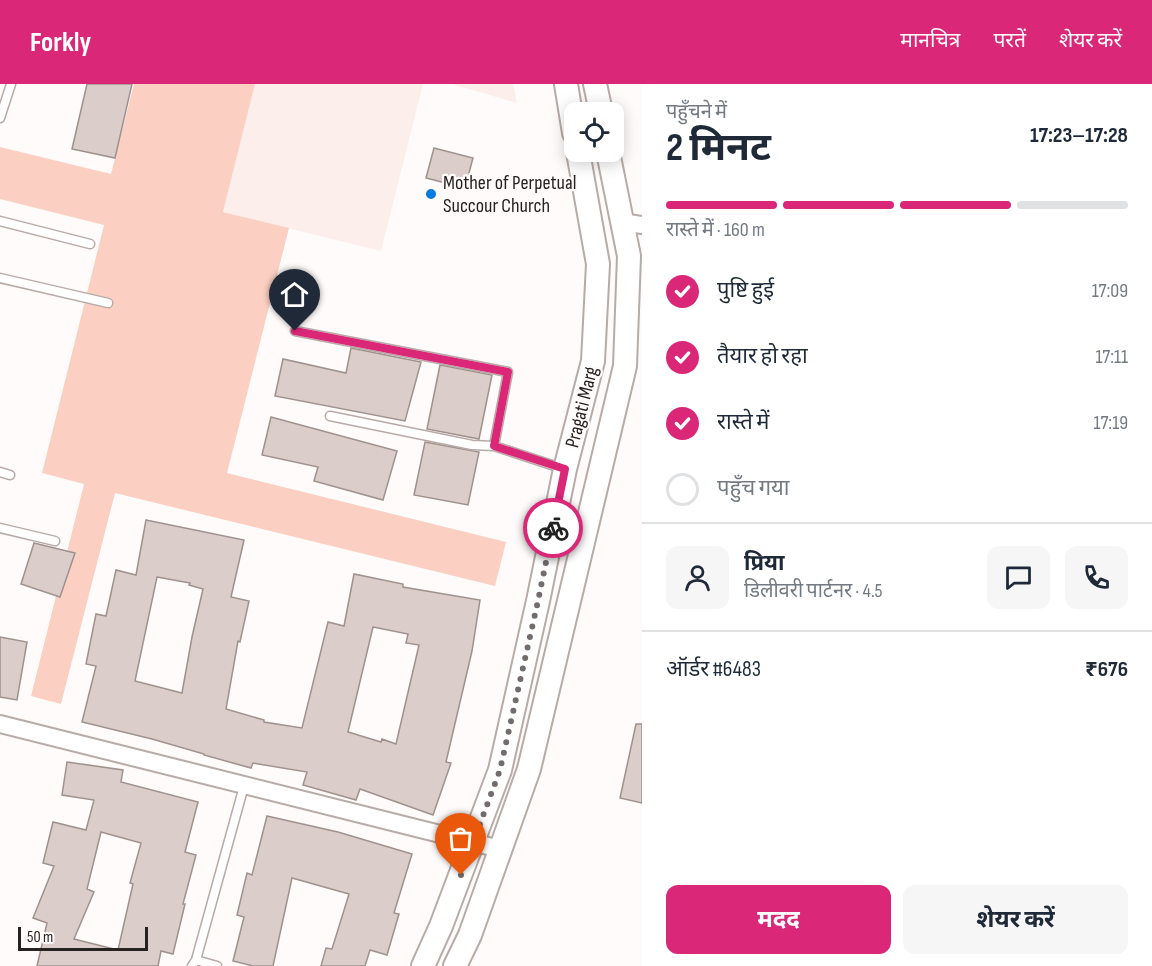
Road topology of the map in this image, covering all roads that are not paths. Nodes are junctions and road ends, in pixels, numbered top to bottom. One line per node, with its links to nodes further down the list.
1 (10, 84): 6 (lane)
2 (566, 84): 4 (main road)
3 (595, 84): 5 (main road)
4 (569, 102)
5 (599, 102)
6 (0, 118)
7 (580, 162): 17 (main road, Pragati Marg)
8 (612, 162): 10 (main road, Pragati Marg)
9 (0, 221): 11 (lane)
10 (632, 223): 25 (main road, Pragati Marg)
11 (90, 244)
12 (0, 278): 13 (lane)
13 (108, 303)
14 (295, 331): 16 (lane)
15 (330, 416): 16 (lane)
16 (494, 446): 17 (lane)
17 (565, 469): 24 (main road, Pragati Marg)
18 (0, 472): 19 (lane)
19 (10, 475)
20 (0, 528): 21 (lane)
21 (55, 541)
22 (0, 724): 23 (street)
23 (244, 786): 24 (street); 26 (lane)
24 (473, 842): 25 (street); 28 (main road, Pragati Marg)
25 (500, 849): 29 (main road, Pragati Marg)
26 (194, 963): 27 (lane)
27 (218, 966)
28 (423, 966)
29 (455, 966)

